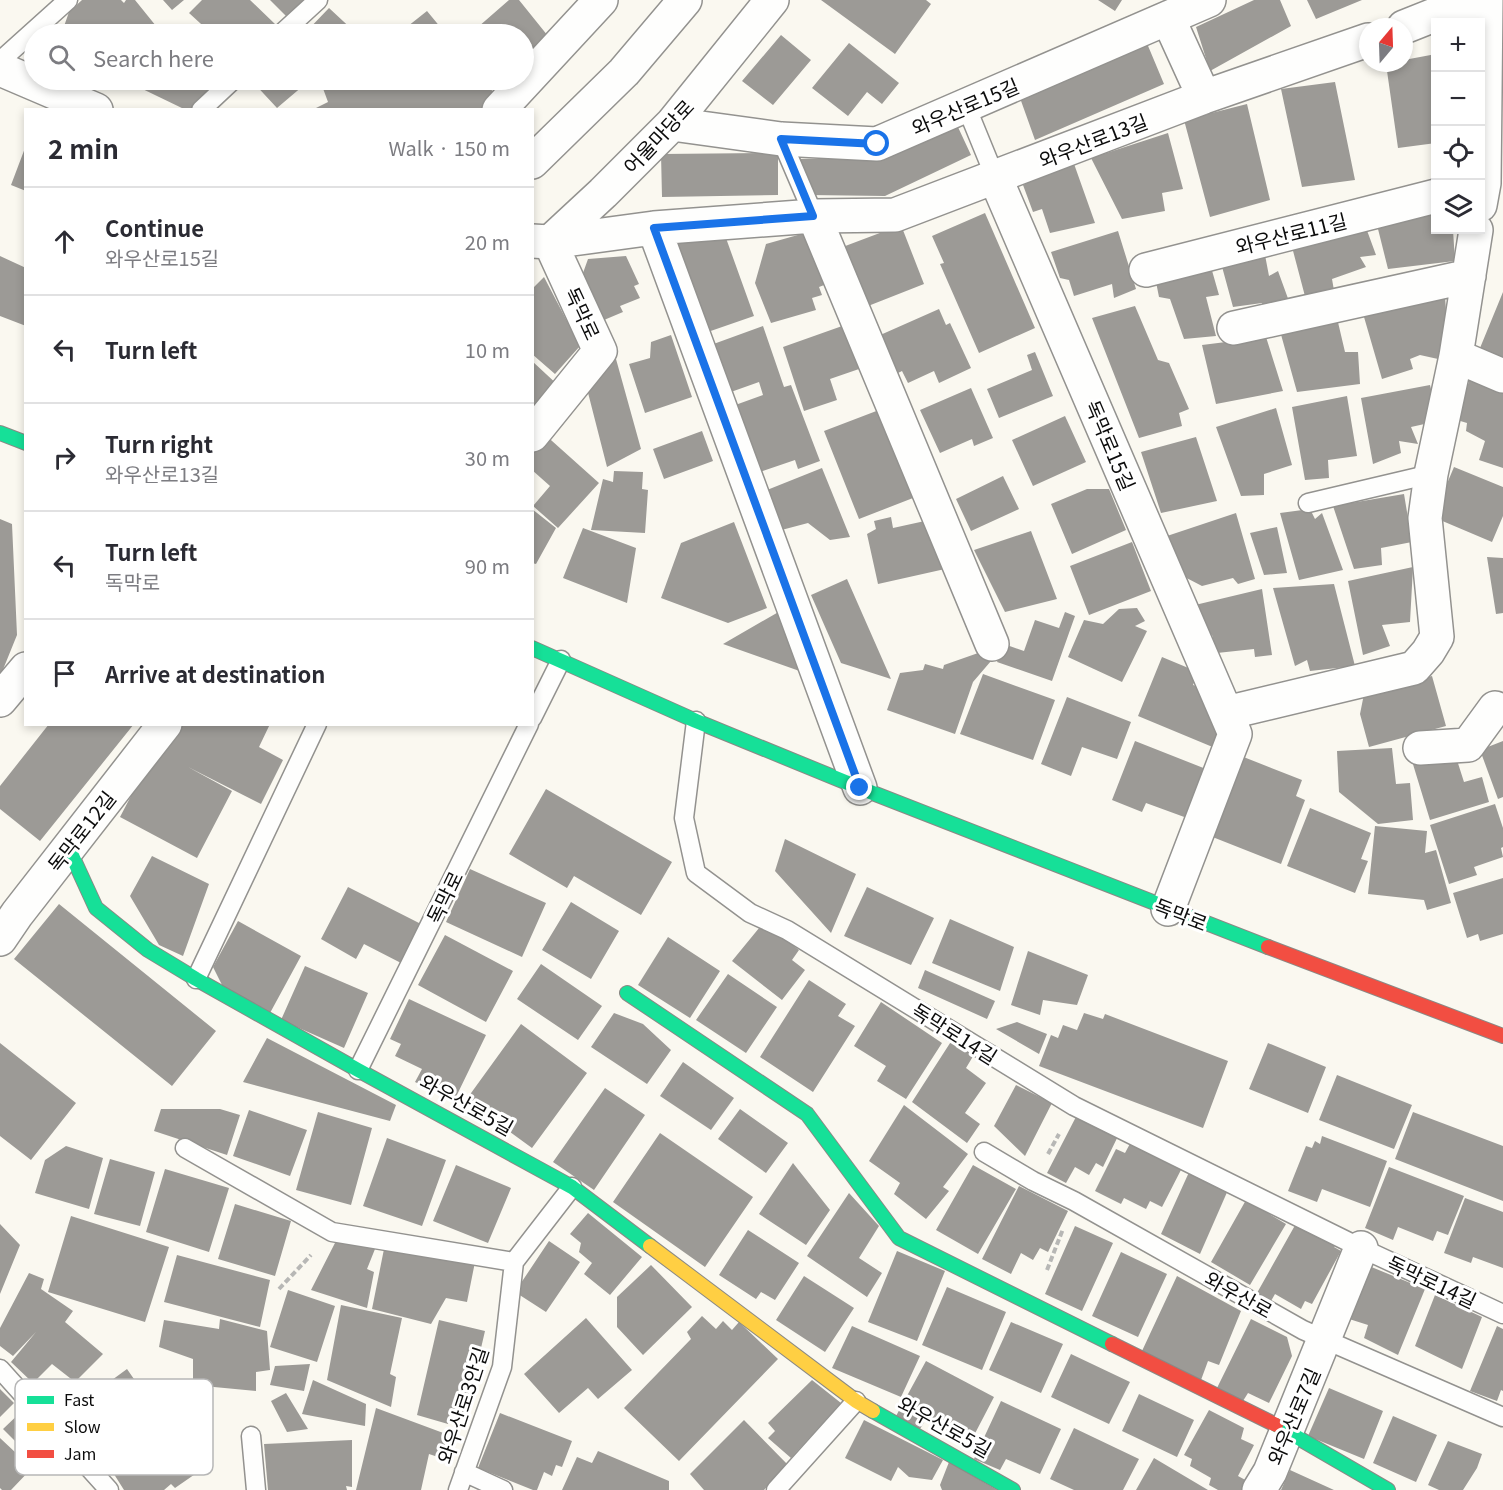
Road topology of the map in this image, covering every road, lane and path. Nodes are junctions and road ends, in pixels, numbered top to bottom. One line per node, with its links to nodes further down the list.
1 (68, 0): 11 (lane)
2 (318, 0): 12 (lane)
3 (601, 0): 17 (street)
4 (685, 0): 29 (street)
5 (772, 0): 27 (street, 어울마당로)
6 (1209, 0): 9 (street, 와우산로15길)
7 (1472, 0): 10 (street)
8 (1486, 0): 31 (street)
9 (1177, 11): 22 (street); 23 (street, 와우산로15길)
10 (1413, 23)
11 (41, 24)
12 (292, 24)
13 (24, 39): 15 (lane)
14 (1359, 43): 22 (street, 와우산로13길)
15 (0, 61)
16 (0, 69): 18 (street)
17 (534, 72)
18 (24, 79)
19 (49, 90): 24 (street)
20 (222, 90): 25 (lane)
21 (518, 90): 26 (street)
22 (1204, 98): 30 (street, 와우산로13길)
23 (966, 106): 28 (street, 와우산로15길); 30 (lane)
24 (91, 108)
25 (203, 108)
26 (501, 108)
27 (672, 124): 28 (street, 와우산로15길); 36 (street, 어울마당로)
28 (781, 139): 33 (lane)
29 (534, 160)
30 (995, 177): 33 (street, 와우산로13길); 53 (street, 독막로15길)
31 (1487, 191)
32 (1431, 197): 37 (street, 와우산로11길)
33 (813, 216): 34 (street, 와우산로13길); 47 (street)
34 (654, 228): 36 (street, 와우산로13길); 60 (street)
35 (1475, 234): 38 (street)
36 (538, 248): 43 (street, 독막로)
37 (1146, 270)
38 (1469, 276): 39 (street); 40 (street)
39 (1234, 328)
40 (1456, 356): 41 (street); 45 (street)
41 (1503, 376)
42 (0, 433): 44 (street)
43 (534, 433)
44 (24, 442)
45 (1431, 474): 46 (lane); 53 (street)
46 (1308, 503)
47 (992, 644)
48 (534, 649): 49 (street, 독막로)
49 (561, 660): 54 (lane); 55 (street, 독막로)
50 (24, 671): 51 (street)
51 (0, 700)
52 (1495, 708): 59 (street)
53 (1226, 713): 62 (street, 독막로15길)
54 (534, 714)
55 (696, 721): 60 (street, 독막로); 68 (lane, 독막로14길)
56 (163, 726): 61 (street, 독막로12길)
57 (316, 726): 64 (lane)
58 (529, 726): 67 (lane, 독막로)
59 (1420, 748)
60 (860, 788): 62 (street, 독막로)
61 (68, 848): 63 (street, 독막로12길); 64 (street, 와우산로5길)
62 (1168, 909): 66 (street, 독막로)
63 (6, 918)
64 (196, 979): 67 (street, 와우산로5길)
65 (627, 993): 78 (street)
66 (1503, 1036)
67 (358, 1070): 72 (street, 와우산로5길)
68 (1074, 1106): 71 (path); 75 (lane, 독막로14길)
69 (186, 1148): 74 (lane)
70 (984, 1152): 71 (lane, 와우산로)
71 (1033, 1181): 73 (lane, 와우산로)
72 (572, 1187): 76 (lane); 83 (street, 와우산로5길)
73 (1074, 1201): 78 (path); 80 (lane, 와우산로)
74 (332, 1232): 76 (lane); 77 (path)
75 (1361, 1248): 79 (lane, 독막로14길); 80 (street)
76 (514, 1262): 87 (lane, 와우산로3안길)
77 (279, 1289)
78 (1033, 1304): 85 (street)
79 (1503, 1314)
80 (1324, 1340): 84 (lane, 와우산로); 85 (street, 와우산로7길)
81 (0, 1370): 82 (lane)
82 (15, 1386)
83 (856, 1401): 93 (lane); 94 (street, 와우산로5길)
84 (1503, 1417)
85 (1287, 1431): 95 (street, 와우산로7길); 96 (street)
86 (251, 1436): 90 (lane)
87 (464, 1472): 91 (lane, 와우산로3안길); 92 (lane)
88 (96, 1475): 89 (lane)
89 (110, 1490)
90 (256, 1490)
91 (458, 1490)
92 (503, 1490)
93 (776, 1490)
94 (1013, 1490)
95 (1259, 1490)
96 (1388, 1490)

